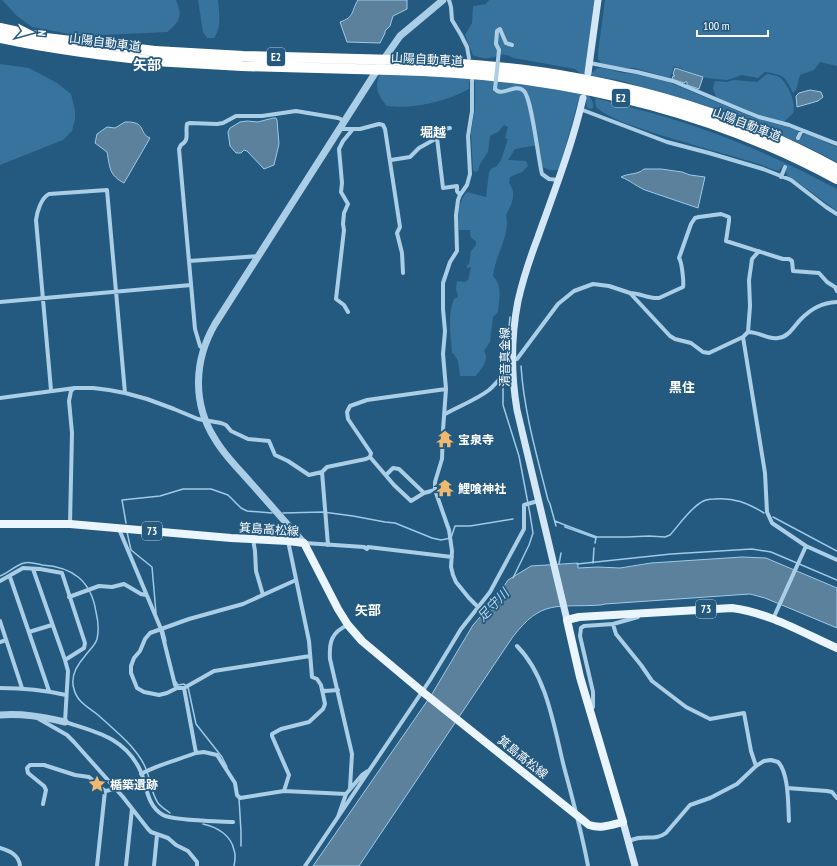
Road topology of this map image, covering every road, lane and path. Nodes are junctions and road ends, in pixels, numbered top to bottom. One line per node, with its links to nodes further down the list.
1 (444, 0): 14 (street)
2 (449, 0): 8 (street)
3 (598, 0): 9 (main road)
4 (0, 28): 7 (highway, 山陽自動車道 / E2)
5 (0, 38): 7 (highway, 山陽自動車道 / E2)
6 (512, 45): 27 (street, bridge)
7 (155, 56): 24 (highway, 山陽自動車道 / E2, bridge); 26 (highway, 山陽自動車道 / E2, bridge)
8 (469, 58)
9 (590, 63): 10 (main road); 18 (street)
10 (588, 73)
11 (472, 80): 28 (street)
12 (583, 98): 13 (main road, 清音真金線)
13 (580, 109): 25 (street); 27 (main road, 清音真金線)
14 (345, 121): 16 (street); 32 (street)
15 (450, 128): 19 (street)
16 (340, 129): 17 (street); 31 (street)
17 (353, 129): 22 (street); 41 (street)
18 (802, 130): 20 (street); 21 (street)
19 (437, 138): 22 (street); 28 (street)
20 (798, 138)
21 (837, 144)
22 (391, 160): 33 (street)
23 (785, 167): 25 (street)
24 (837, 169)
25 (781, 177): 29 (street)
26 (837, 179)
27 (558, 180): 45 (main road, 清音真金線)
28 (460, 195): 48 (street)
29 (837, 214)
30 (759, 251): 36 (street); 37 (street); 42 (street)
31 (258, 256): 32 (street); 44 (street)
32 (189, 261): 34 (street)
33 (403, 273)
34 (192, 285): 35 (street); 44 (street)
35 (117, 291): 38 (street); 38 (street); 50 (street)
36 (837, 291)
37 (630, 293): 43 (street); 45 (street)
38 (42, 297): 39 (street); 49 (street)
39 (0, 302)
40 (837, 302): 42 (street)
41 (348, 312)
42 (748, 332): 43 (street)
43 (743, 337): 67 (street)
44 (204, 349): 53 (street)
45 (512, 359): 46 (main road, 清音真金線)
46 (510, 371): 52 (street); 59 (main road, 清音真金線)
47 (75, 388): 49 (street); 50 (street); 61 (street)
48 (446, 389): 52 (street); 54 (street)
49 (51, 390): 51 (street)
50 (125, 393): 53 (street)
51 (0, 398)
52 (444, 414): 57 (street)
53 (205, 421): 55 (street); 65 (street)
54 (370, 457): 55 (street); 56 (street)
55 (322, 472): 66 (street)
56 (386, 475): 58 (street); 58 (street)
57 (435, 490): 58 (street); 68 (street)
58 (424, 493)
59 (535, 502): 77 (street); 80 (main road, 清音真金線)
60 (0, 524): 61 (main road, 箕島高松線 / 73)
61 (70, 524): 62 (main road, 箕島高松線 / 73)
62 (119, 528): 63 (main road, 箕島高松線 / 73); 74 (street)
63 (252, 539): 64 (main road, 箕島高松線 / 73); 75 (street)
64 (288, 541): 65 (main road, 箕島高松線 / 73); 72 (street)
65 (304, 543): 66 (street); 84 (main road, 箕島高松線)
66 (328, 545): 68 (street)
67 (805, 548): 69 (street); 79 (street)
68 (452, 557): 77 (street)
69 (837, 560)
70 (33, 568): 71 (street); 76 (street); 83 (street)
71 (10, 576): 73 (street); 86 (street)
72 (296, 580): 75 (street); 91 (street)
73 (0, 582)
74 (146, 595): 76 (street); 85 (street)
75 (263, 595): 85 (street)
76 (70, 597): 92 (street)
77 (478, 606): 100 (street)
78 (638, 613): 79 (main road, 73); 80 (main road, 73); 82 (street)
79 (774, 617): 90 (main road, 73)
80 (567, 620): 102 (main road)
81 (0, 621): 87 (street)
82 (613, 624): 102 (street); 107 (street)
83 (52, 625): 86 (street); 92 (street)
84 (348, 625): 98 (street); 100 (main road, 箕島高松線)
85 (162, 628): 96 (street); 96 (street)
86 (29, 632): 99 (street)
87 (6, 640): 88 (street); 95 (street)
88 (0, 642)
89 (517, 646): 119 (street)
90 (837, 648)
91 (310, 656): 93 (street); 97 (street)
92 (64, 660): 101 (street)
93 (186, 687): 96 (street); 106 (street)
94 (0, 688): 95 (street)
95 (22, 688): 99 (street)
96 (177, 688)
97 (322, 690): 98 (street); 114 (street)
98 (338, 690): 110 (street)
99 (49, 691): 101 (street)
100 (423, 692): 108 (street); 119 (main road, 箕島高松線)
101 (66, 695): 105 (street)
102 (590, 710): 123 (main road)
103 (0, 715): 104 (street)
104 (32, 715): 105 (street); 112 (street)
105 (65, 722): 109 (street)
106 (196, 753): 109 (street); 114 (street)
107 (756, 766): 111 (street); 125 (street)
108 (370, 770): 110 (street); 120 (street)
109 (141, 774): 122 (street)
110 (350, 788): 115 (street)
111 (787, 788): 116 (street); 121 (street)
112 (116, 789): 113 (street); 118 (street)
113 (105, 791): 117 (street); 128 (street)
114 (284, 792): 115 (street)
115 (346, 794): 120 (street)
116 (837, 798)
117 (44, 804)
118 (132, 809): 124 (street); 129 (street)
119 (577, 816): 123 (main road, 箕島高松線); 133 (street)
120 (337, 820): 132 (street)
121 (789, 821)
122 (233, 822)
123 (623, 822): 125 (main road)
124 (157, 835): 130 (street); 131 (street)
125 (628, 842): 134 (main road)
126 (0, 848): 127 (street)
127 (20, 866)
128 (97, 866)
129 (126, 866)
130 (154, 866)
131 (197, 866)
132 (305, 866)
133 (588, 866)
134 (635, 866)

